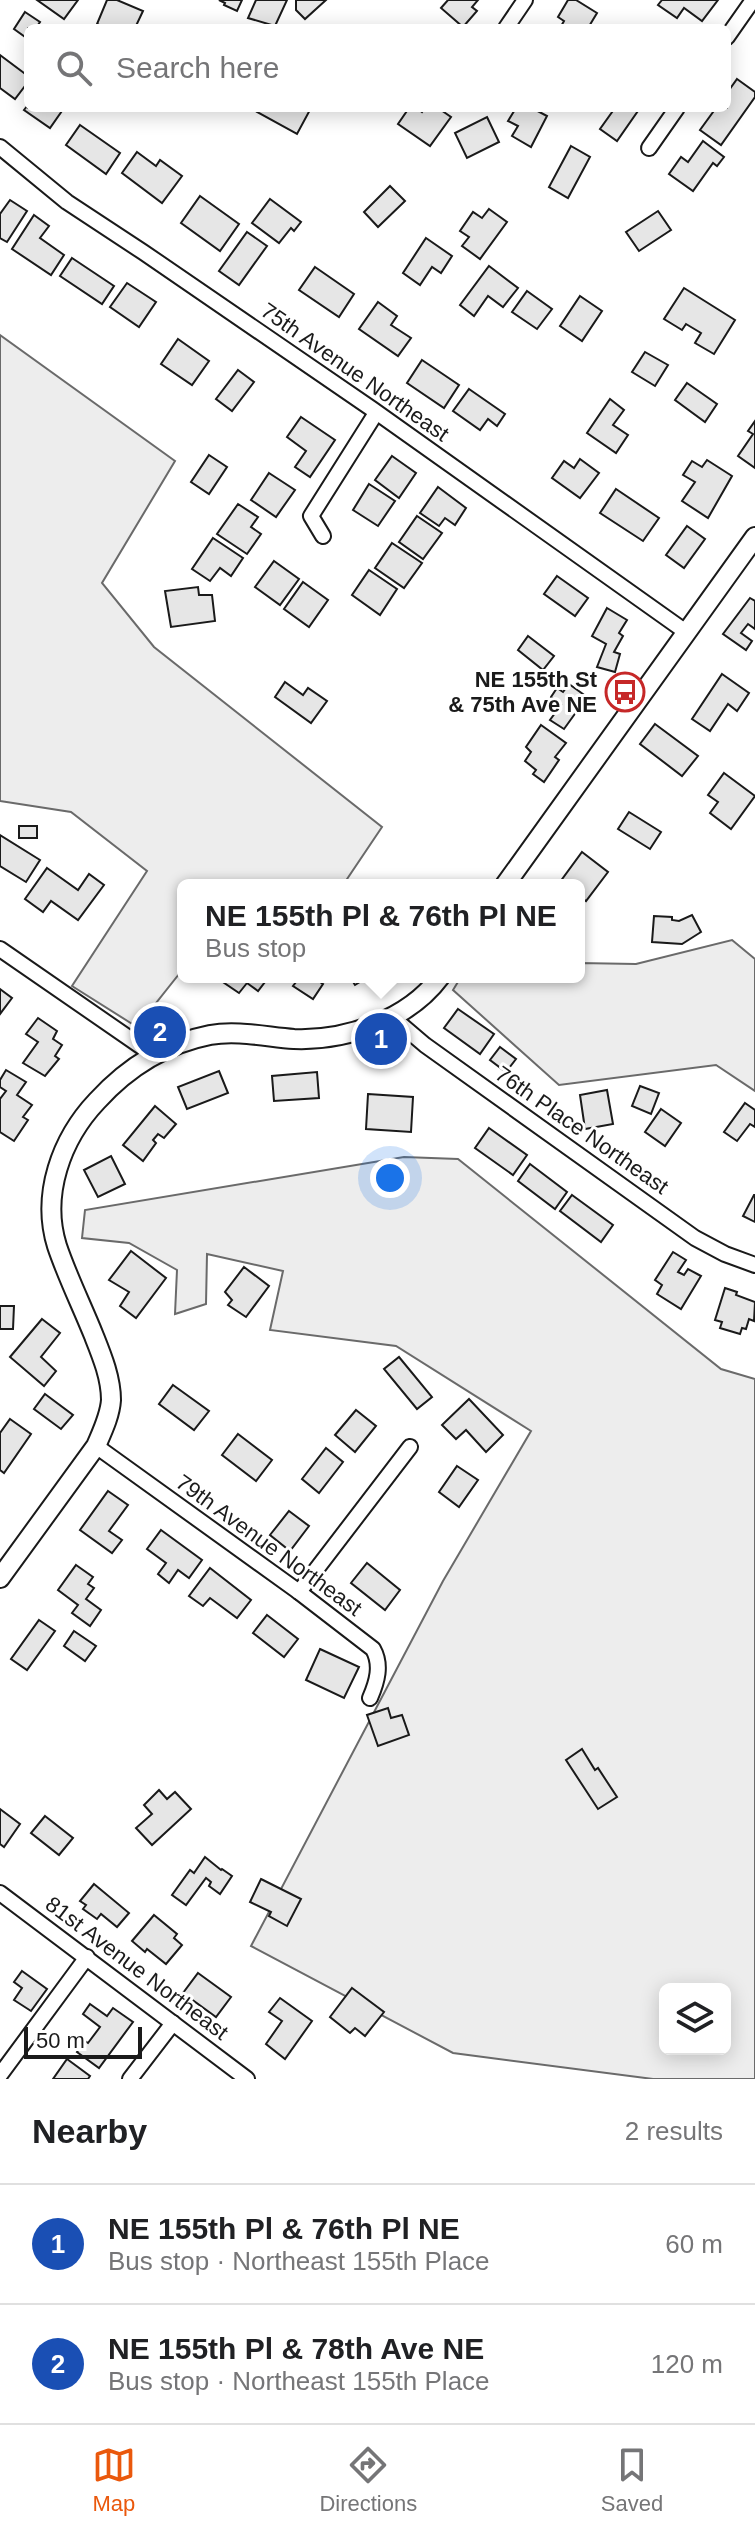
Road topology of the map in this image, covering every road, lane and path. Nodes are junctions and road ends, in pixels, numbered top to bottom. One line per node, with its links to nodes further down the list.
1 (525, 0): 3 (street)
2 (753, 0): 4 (street)
3 (509, 24)
4 (731, 31)
5 (674, 112): 7 (street)
6 (0, 147): 8 (street, 75th Avenue Northeast)
7 (649, 148)
8 (376, 413): 9 (street); 11 (street, 75th Avenue Northeast)
9 (323, 536)
10 (755, 537): 11 (street)
11 (686, 632): 12 (street)
12 (509, 879)
13 (0, 949): 16 (street)
14 (434, 983): 15 (street)
15 (392, 1017): 16 (street); 17 (street, 76th Place Northeast)
16 (152, 1054): 18 (street)
17 (755, 1265)
18 (96, 1446): 20 (street); 21 (street, 79th Avenue Northeast)
19 (410, 1447): 21 (street)
20 (0, 1578)
21 (299, 1592): 22 (street, 79th Avenue Northeast)
22 (370, 1698)
23 (0, 1893): 24 (street, 81st Avenue Northeast)
24 (87, 1957): 25 (street, 81st Avenue Northeast); 26 (street)
25 (173, 2023): 27 (street); 28 (street, 81st Avenue Northeast)
26 (0, 2075)
27 (130, 2079)
28 (247, 2079)

